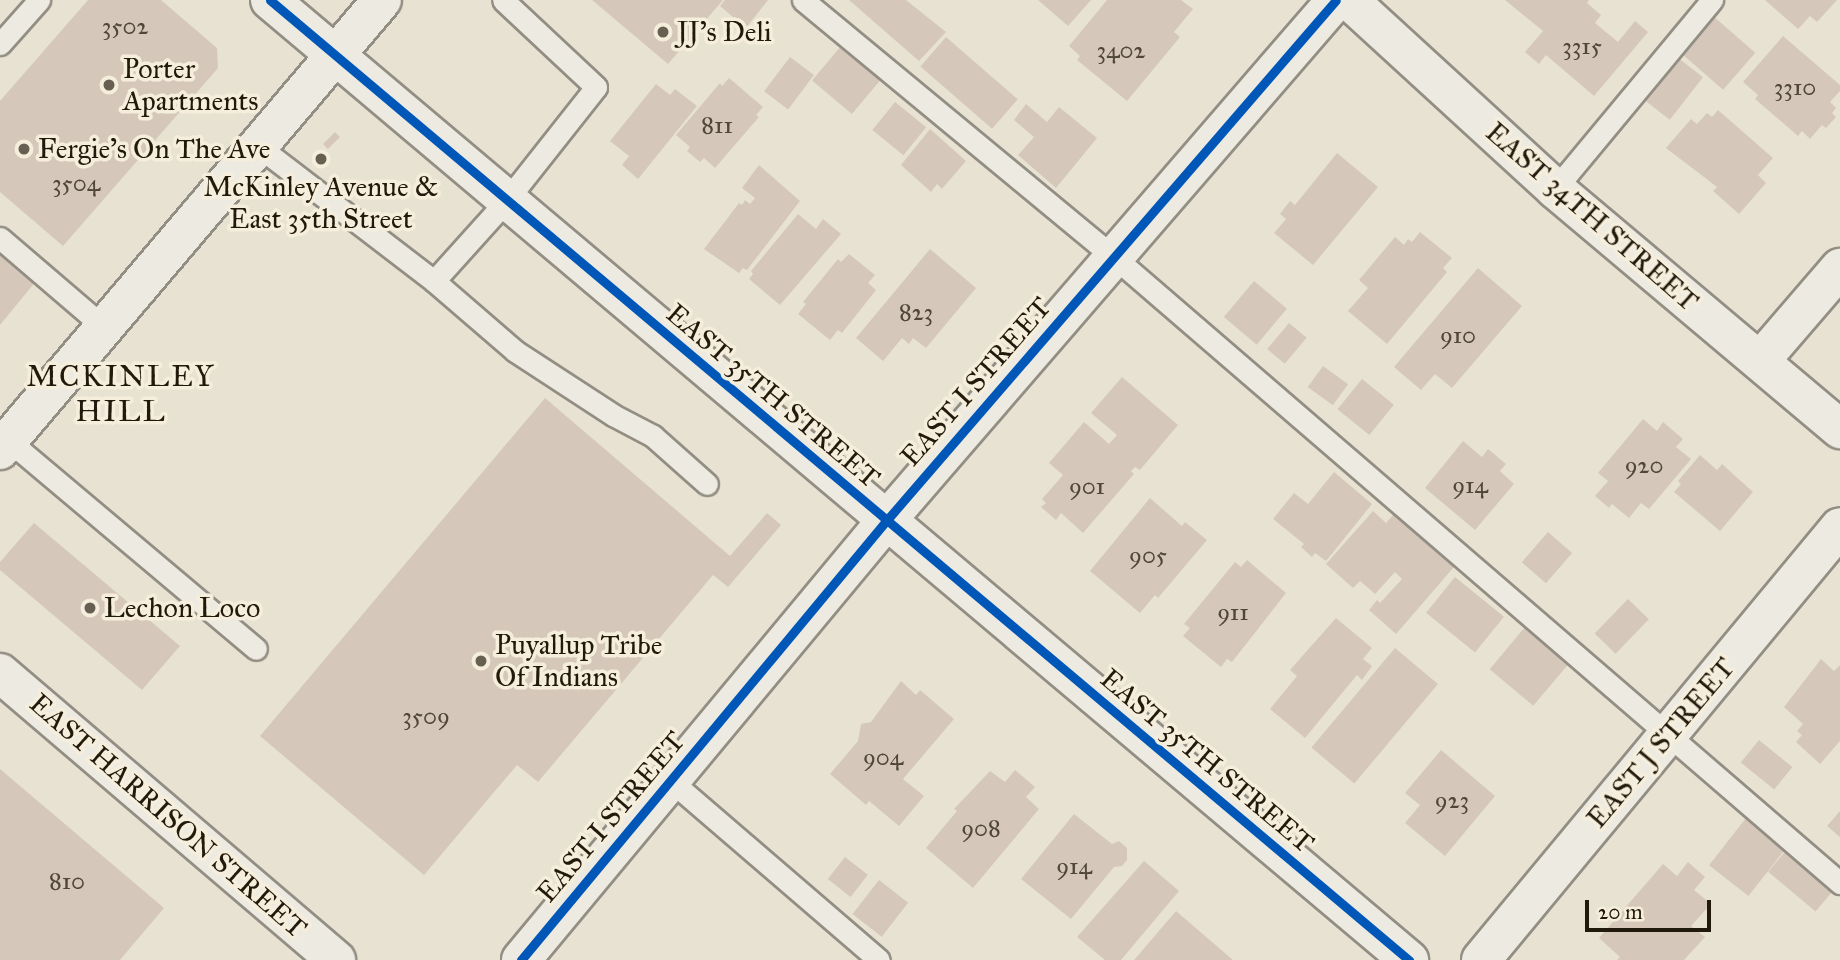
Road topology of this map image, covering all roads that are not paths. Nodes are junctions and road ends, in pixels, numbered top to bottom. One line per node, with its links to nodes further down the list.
1 (39, 0): 9 (lane)
2 (270, 0): 10 (street, EAST 35TH STREET)
3 (382, 0): 10 (street)
4 (503, 0): 13 (lane)
5 (803, 0): 15 (lane)
6 (1336, 0): 15 (street, EAST I STREET)
7 (1349, 0): 12 (street, EAST 34TH STREET)
8 (1712, 0): 12 (lane)
9 (0, 44)
10 (335, 55): 11 (street); 13 (street, EAST 35TH STREET)
11 (258, 146): 17 (lane); 18 (street)
12 (1555, 189): 19 (street, EAST 34TH STREET)
13 (506, 201): 17 (lane); 23 (street, EAST 35TH STREET)
14 (0, 238): 18 (lane)
15 (1114, 257): 23 (street, EAST I STREET); 27 (lane)
16 (1840, 268): 19 (street)
17 (433, 281): 22 (lane)
18 (104, 327): 21 (street)
19 (1760, 361): 20 (street, EAST 34TH STREET)
20 (1840, 429)
21 (4, 445): 25 (lane)
22 (707, 484)
23 (886, 521): 28 (street, EAST I STREET); 33 (street, EAST 35TH STREET)
24 (1840, 527): 27 (street, EAST J STREET)
25 (256, 649)
26 (0, 673): 30 (street, EAST HARRISON STREET)
27 (1667, 736): 29 (lane); 34 (street, EAST J STREET)
28 (671, 781): 31 (street, EAST I STREET); 32 (lane)
29 (1840, 883)
30 (336, 960)
31 (521, 960)
32 (879, 960)
33 (1409, 960)
34 (1481, 960)

